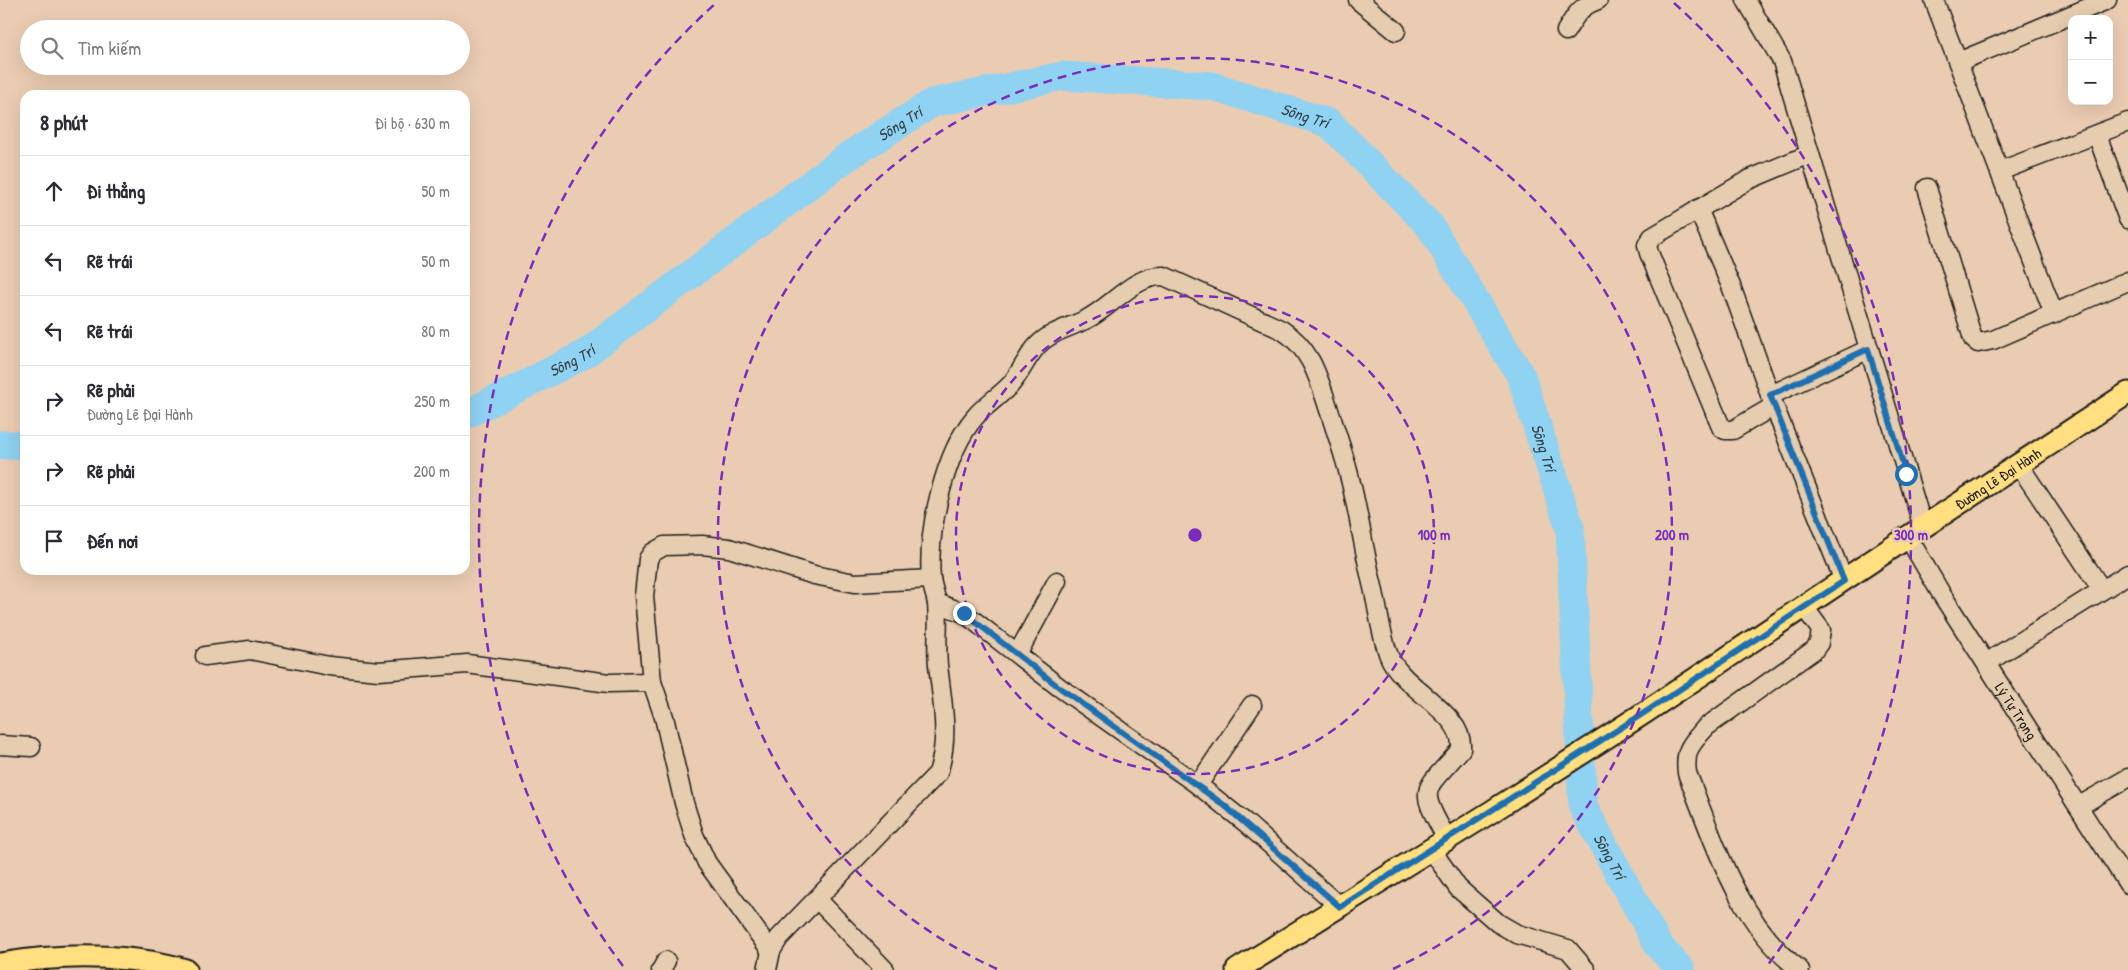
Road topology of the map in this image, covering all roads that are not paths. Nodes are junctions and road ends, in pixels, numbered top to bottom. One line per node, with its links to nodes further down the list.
1 (1358, 0): 6 (street)
2 (1598, 0): 7 (street)
3 (1746, 0): 11 (street, Lý Tự Trọng)
4 (1934, 0): 8 (street)
5 (2107, 0): 8 (street)
6 (1396, 31)
7 (1566, 31)
8 (1958, 62): 12 (street)
9 (2128, 122): 10 (street)
10 (2097, 135): 12 (street); 15 (street)
11 (1810, 154): 14 (street); 18 (street, Lý Tự Trọng)
12 (2000, 171): 17 (street)
13 (1927, 188): 17 (street)
14 (1698, 209): 20 (street); 20 (street)
15 (2128, 219)
16 (2128, 281): 17 (street)
17 (2054, 314)
18 (1868, 349): 20 (street); 22 (street, Lý Tự Trọng)
19 (2128, 393): 21 (main road, Đường Lê Đại Hành)
20 (1772, 401): 26 (street)
21 (2019, 465): 22 (main road, Đường Lê Đại Hành); 27 (street)
22 (1915, 532): 26 (main road, Đường Lê Đại Hành); 32 (street, Lý Tự Trọng)
23 (2128, 574): 27 (street)
24 (931, 578): 28 (street); 33 (street); 40 (street)
25 (1058, 581): 30 (street)
26 (1844, 581): 29 (main road, Đường Lê Đại Hành)
27 (2102, 590): 32 (street)
28 (936, 603): 30 (street); 42 (street)
29 (1804, 607): 40 (main road, Đường Lê Đại Hành); 52 (street)
30 (1018, 653): 38 (street)
31 (206, 656): 33 (street)
32 (1986, 663): 39 (street, Lý Tự Trọng)
33 (652, 682): 44 (street)
34 (1252, 705): 38 (street)
35 (0, 745): 36 (street)
36 (31, 746)
37 (2128, 778): 39 (street)
38 (1198, 785): 43 (street)
39 (2079, 806): 41 (street, Lý Tự Trọng)
40 (1439, 844): 43 (main road, Đường Lê Đại Hành); 51 (street)
41 (2128, 884)
42 (818, 900): 44 (street); 49 (street)
43 (1340, 907): 50 (main road, Đường Lê Đại Hành)
44 (771, 951): 48 (street)
45 (0, 964): 46 (main road)
46 (165, 967): 47 (main road)
47 (186, 970)
48 (767, 970)
49 (885, 970)
50 (1237, 970)
51 (1586, 970)
52 (1800, 970)

